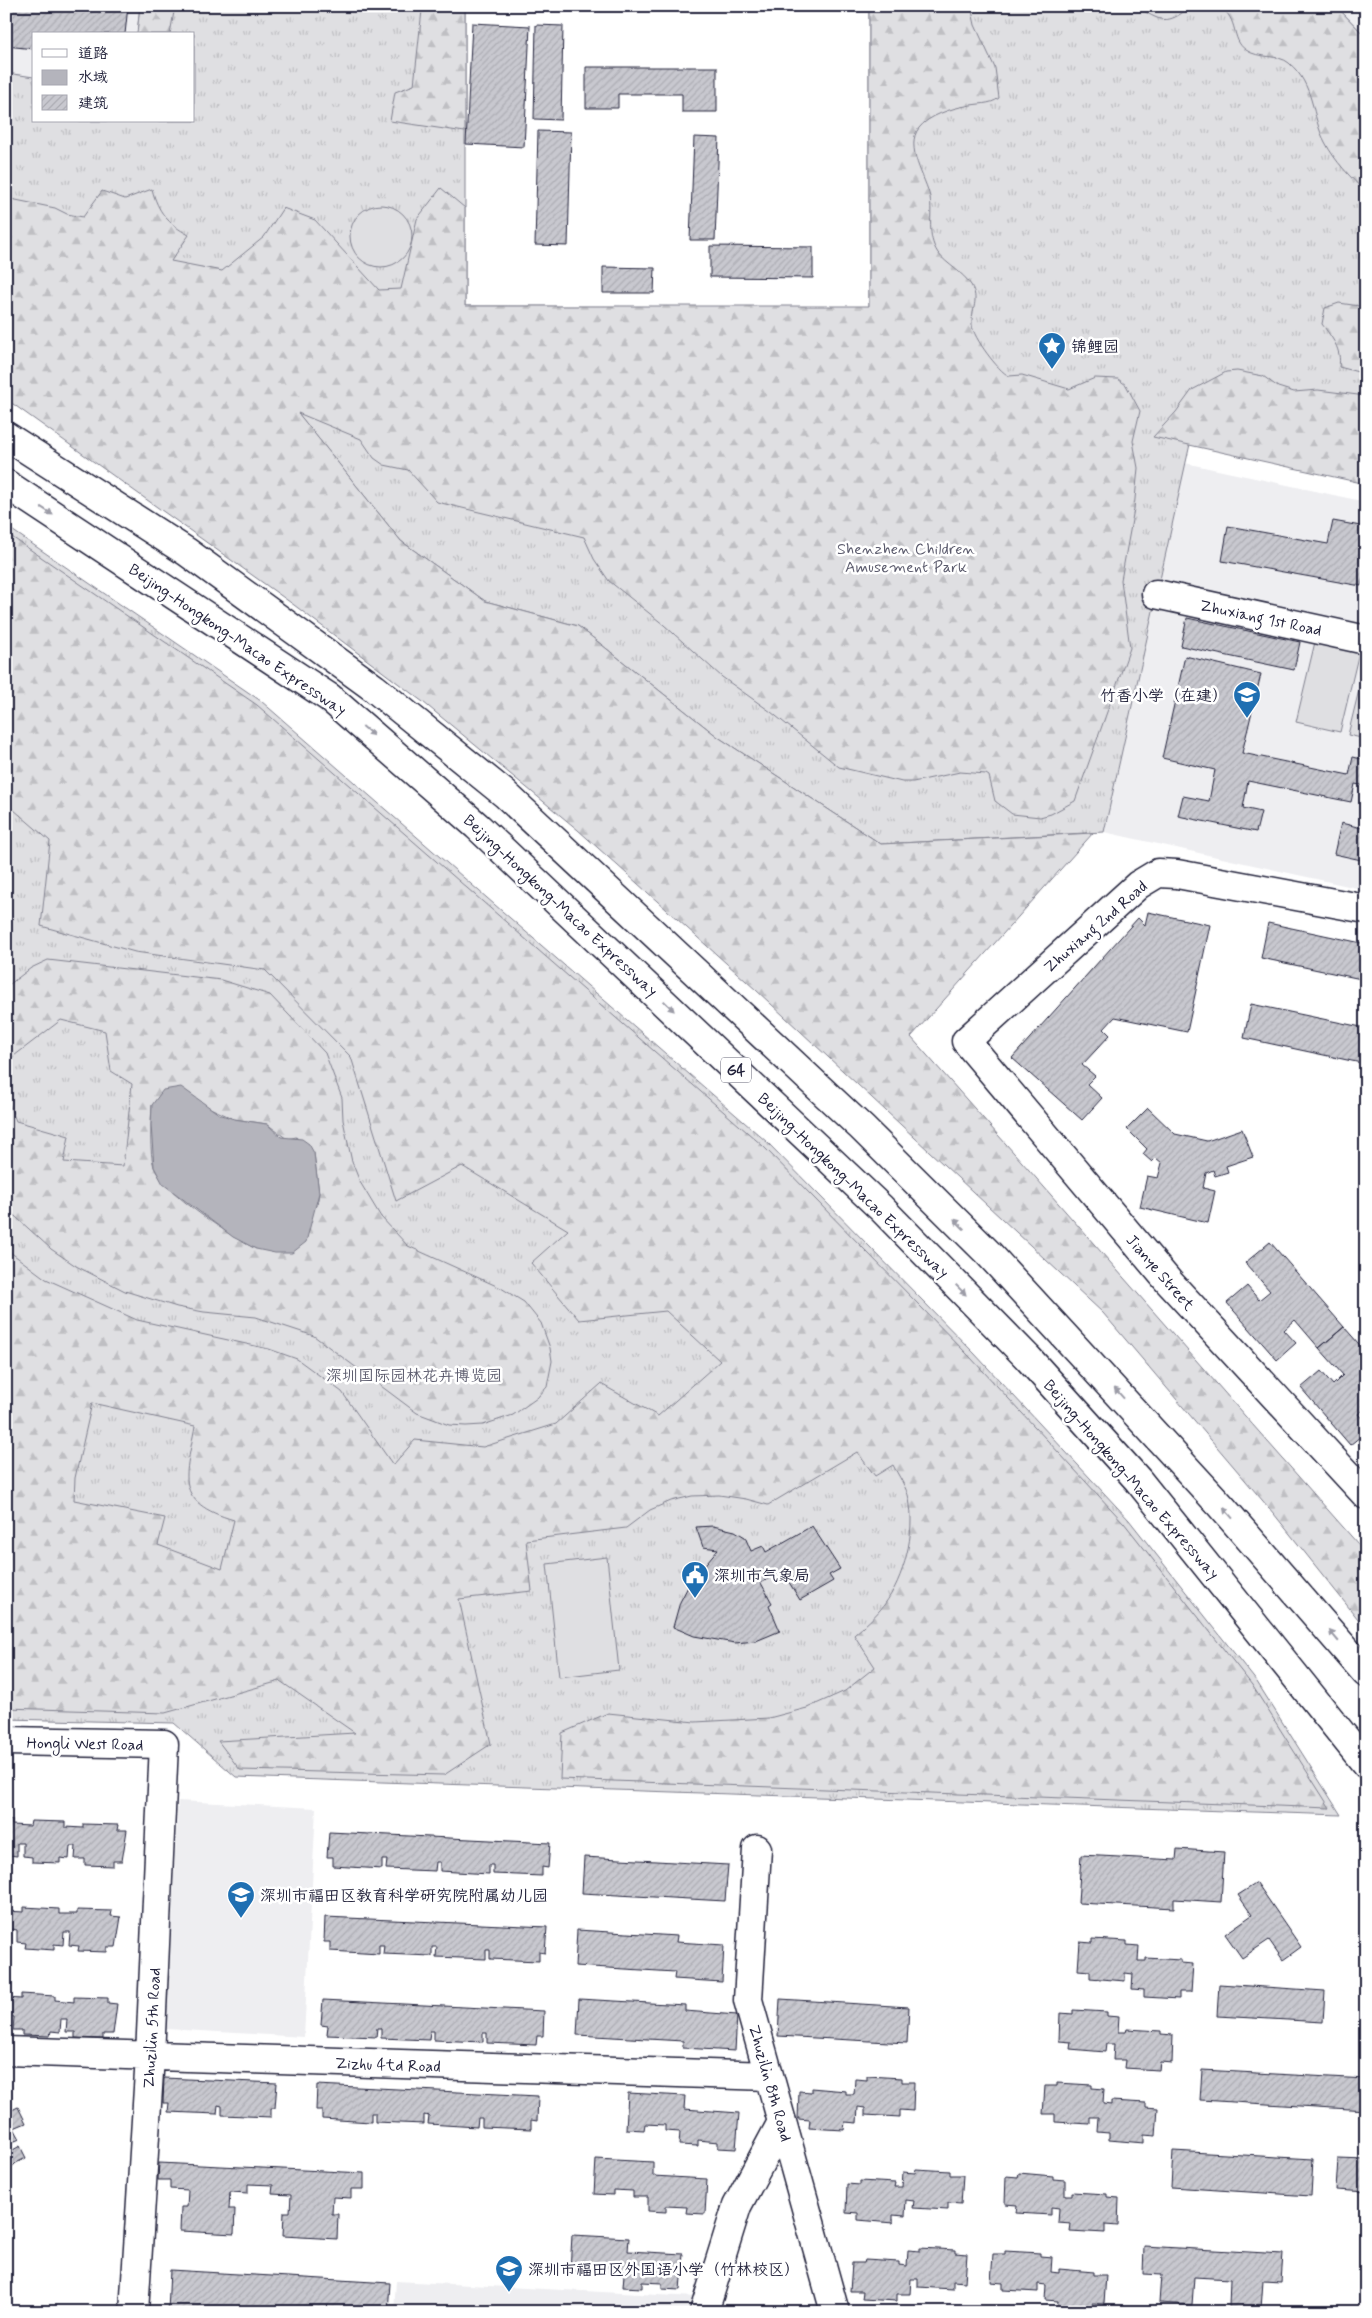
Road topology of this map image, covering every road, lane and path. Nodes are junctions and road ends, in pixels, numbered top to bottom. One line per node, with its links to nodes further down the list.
1 (6, 436): 8 (main road, one-way to 1)
2 (6, 484): 11 (main road, Beijing-Hongkong-Macao Expressway / G4, one-way to 11)
3 (1156, 594): 4 (main road, Zhuxiang 1st Road)
4 (1366, 640)
5 (1366, 909): 6 (main road, Zhuxiang 2nd Road)
6 (966, 1041): 7 (main road, Jianye Street)
7 (1366, 1495)
8 (1366, 1673)
9 (6, 1741): 10 (main road, Hongli West Road)
10 (164, 1744): 14 (main road, Zhuzilin 5th Road)
11 (1366, 1764)
12 (757, 1849): 15 (main road, Zhuzilin 8th Road)
13 (6, 2051): 14 (main road, Zizhu 4td Road)
14 (150, 2056): 15 (main road, Zizhu 4td Road); 17 (main road, Zhuzilin 5th Road)
15 (769, 2076): 16 (main road, Zhuzilin 8th Road)
16 (782, 2122): 18 (main road); 19 (main road, Zhuzilin 8th Road)
17 (134, 2312)
18 (704, 2312)
19 (834, 2312)

